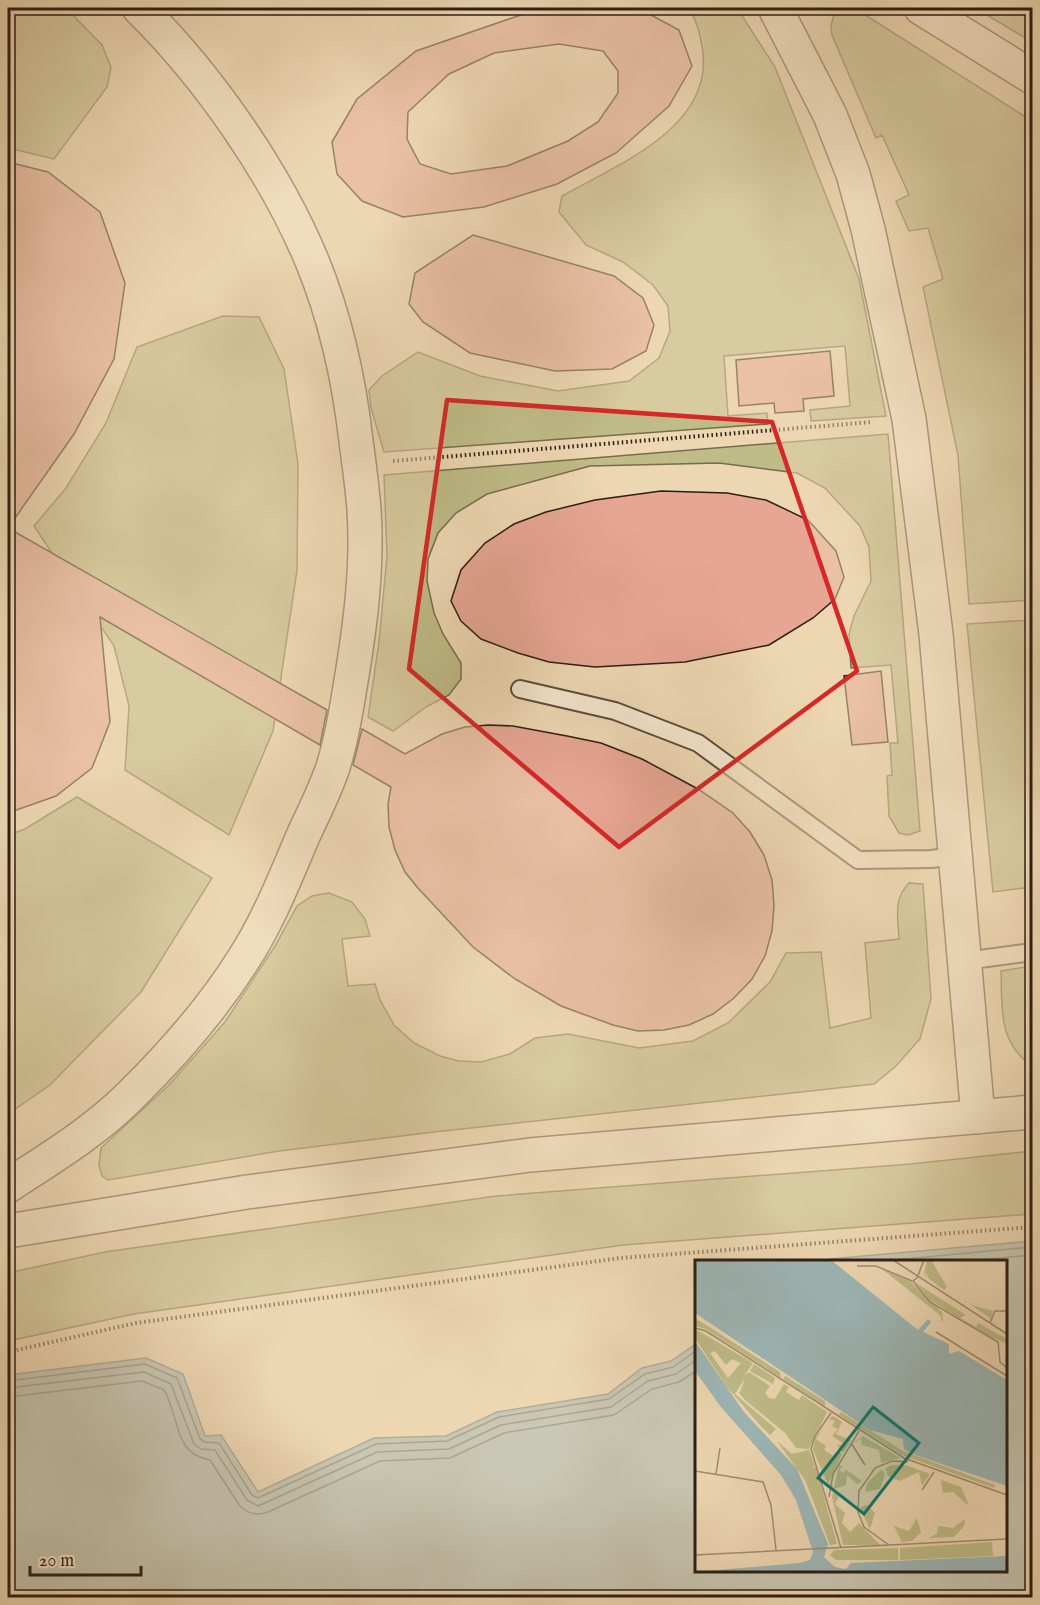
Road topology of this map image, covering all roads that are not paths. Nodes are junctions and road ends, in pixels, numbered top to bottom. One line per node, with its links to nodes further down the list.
1 (140, 8): 11 (street)
2 (775, 8): 6 (street)
3 (921, 8): 4 (street)
4 (1032, 77)
5 (520, 689): 6 (lane)
6 (955, 856): 8 (street)
7 (1032, 952): 8 (lane)
8 (964, 961): 10 (street)
9 (1032, 1112): 10 (street)
10 (978, 1117): 12 (street)
11 (8, 1186)
12 (8, 1231)

